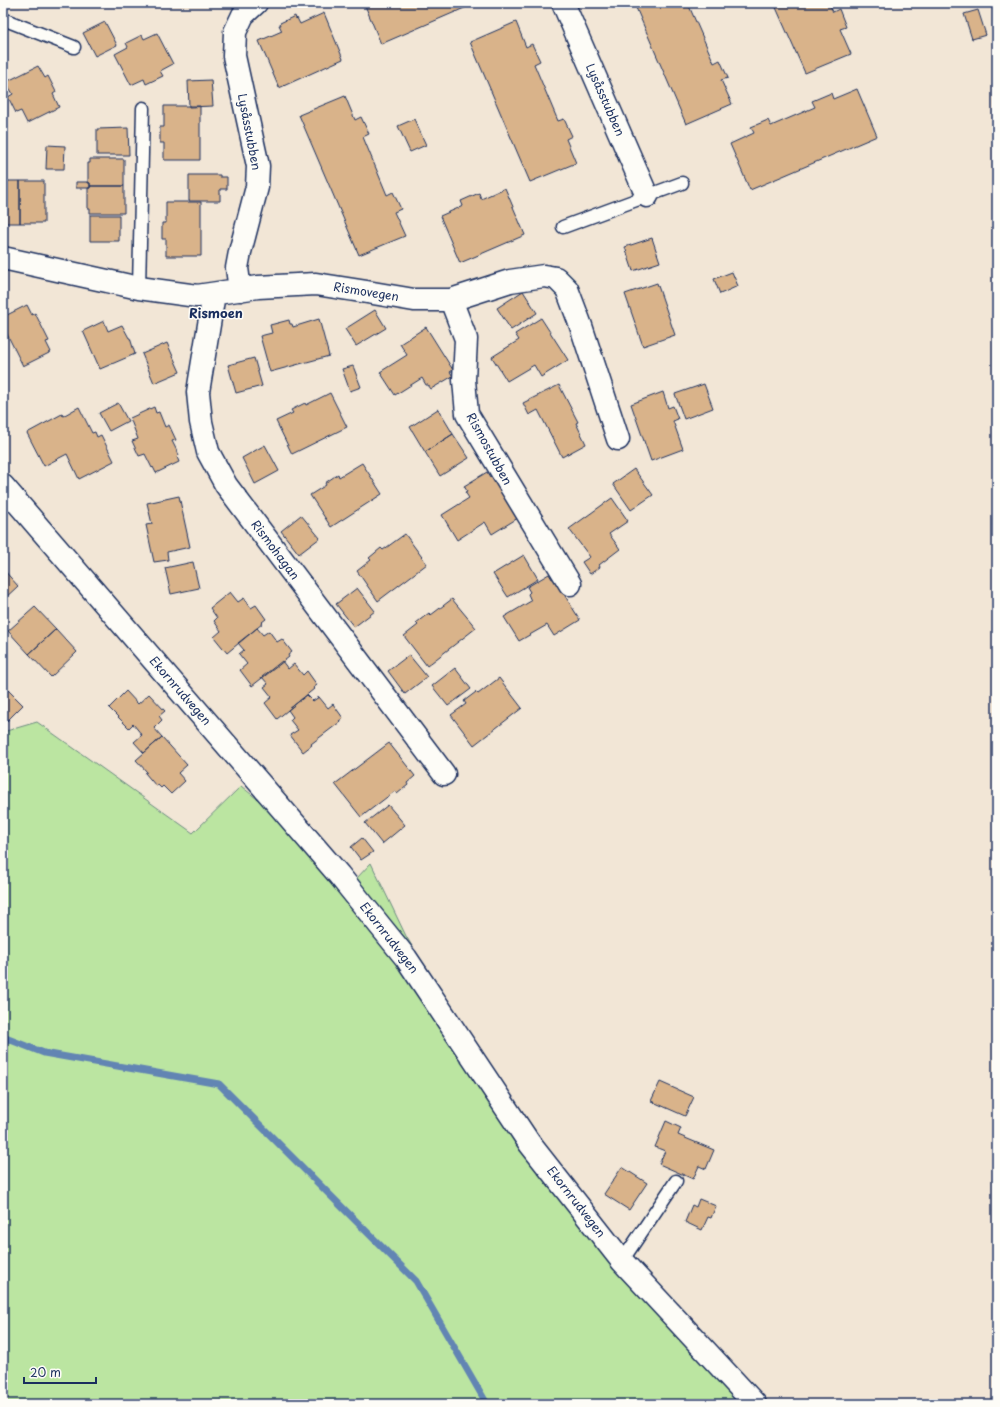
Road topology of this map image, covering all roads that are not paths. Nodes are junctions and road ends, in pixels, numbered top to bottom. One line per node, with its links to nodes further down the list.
1 (256, 3): 11 (street, Lysåsstubben)
2 (562, 3): 7 (street, Lysåsstubben)
3 (3, 19): 4 (lane)
4 (74, 47)
5 (143, 108): 10 (lane)
6 (682, 183): 7 (lane)
7 (647, 196): 8 (lane)
8 (563, 227)
9 (3, 258): 10 (street, Rismovegen)
10 (139, 288): 12 (street, Rismovegen)
11 (240, 290): 12 (street, Rismovegen); 13 (street, Rismovegen)
12 (214, 294): 17 (street, Rismohagan)
13 (451, 300): 14 (street, Rismovegen); 16 (street, Rismostubben)
14 (618, 439)
15 (3, 486): 19 (street, Ekornrudvegen)
16 (570, 584)
17 (444, 774)
18 (676, 1181): 19 (lane)
19 (622, 1262): 20 (street, Ekornrudvegen)
20 (755, 1404)

